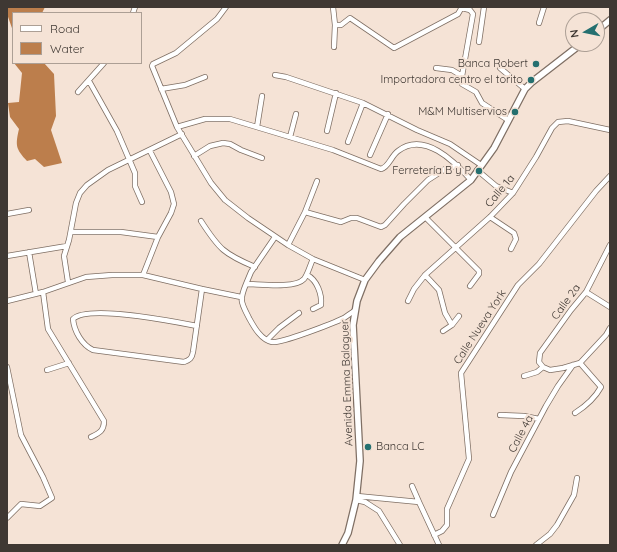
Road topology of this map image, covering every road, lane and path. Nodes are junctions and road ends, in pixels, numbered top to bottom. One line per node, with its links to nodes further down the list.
1 (226, 7): 18 (street)
2 (333, 7): 7 (street)
3 (484, 7): 8 (street)
4 (544, 7): 6 (street)
5 (462, 8): 7 (street); 15 (street)
6 (539, 23)
7 (335, 25): 9 (street)
8 (479, 42)
9 (334, 47)
10 (571, 52): 19 (street, Avenida Emma Balaguer)
11 (103, 64): 17 (street)
12 (436, 68): 15 (street)
13 (500, 68): 19 (street)
14 (276, 75): 21 (street)
15 (462, 76): 26 (street)
16 (205, 77): 18 (street)
17 (89, 81): 20 (street); 38 (street)
18 (161, 89): 27 (street)
19 (525, 89): 26 (street, Avenida Emma Balaguer)
20 (78, 92)
21 (336, 93): 23 (street); 30 (street)
22 (262, 96): 28 (street)
23 (363, 102): 25 (street); 33 (street)
24 (296, 114): 32 (street)
25 (388, 114): 35 (street); 40 (street)
26 (508, 120): 40 (street, Avenida Emma Balaguer)
27 (177, 126): 28 (street); 31 (street)
28 (257, 127): 32 (street)
29 (610, 130): 44 (street, Calle 1a)
30 (327, 131)
31 (182, 134): 34 (street); 36 (street)
32 (290, 137): 39 (street)
33 (348, 142)
34 (150, 151): 38 (street); 53 (street)
35 (370, 155)
36 (194, 156): 37 (street); 54 (street)
37 (262, 158)
38 (128, 161): 45 (street); 52 (street)
39 (458, 165): 42 (street); 47 (street)
40 (479, 167): 42 (street, Avenida Emma Balaguer); 44 (street)
41 (610, 176): 105 (street, Calle Nueva York)
42 (471, 180): 49 (street, Avenida Emma Balaguer)
43 (317, 181): 47 (street)
44 (513, 193): 50 (street, Calle 1a)
45 (142, 202)
46 (29, 210): 48 (street)
47 (305, 212): 55 (street)
48 (7, 214)
49 (425, 217): 58 (street); 67 (street, Avenida Emma Balaguer)
50 (490, 217): 58 (street, Calle 1a); 59 (street)
51 (201, 221): 63 (street)
52 (71, 232): 53 (street); 57 (street)
53 (158, 237): 64 (street)
54 (275, 237): 55 (street); 63 (street)
55 (288, 245): 62 (street)
56 (610, 245): 73 (street, Calle 2a)
57 (67, 246): 60 (street); 68 (street)
58 (456, 247): 66 (street, Calle 1a); 70 (street)
59 (511, 249)
60 (29, 252): 61 (street); 74 (street)
61 (7, 256)
62 (313, 259): 65 (street); 67 (street)
63 (255, 267): 69 (street)
64 (143, 275): 68 (street); 71 (street)
65 (306, 275): 69 (street); 79 (street)
66 (425, 275): 77 (street, Calle 1a); 83 (street)
67 (365, 280): 80 (street, Avenida Emma Balaguer)
68 (68, 282): 72 (street)
69 (246, 284): 75 (street)
70 (470, 286)
71 (202, 289): 75 (street); 84 (street)
72 (43, 292): 74 (street); 89 (street)
73 (586, 292): 78 (street); 92 (street, Calle 2a)
74 (36, 294): 76 (street)
75 (241, 297): 87 (street)
76 (7, 301)
77 (408, 301)
78 (610, 308)
79 (313, 309)
80 (354, 311): 87 (street); 101 (street, Avenida Emma Balaguer)
81 (299, 313): 87 (street)
82 (459, 316): 83 (street)
83 (452, 325): 86 (street)
84 (197, 326): 84 (street)
85 (610, 328): 88 (street, Calle 4a)
86 (443, 331)
87 (267, 340)
88 (580, 363): 91 (street, Calle 4a); 95 (street)
89 (69, 364): 93 (street); 98 (street)
90 (7, 366): 104 (street)
91 (573, 366): 92 (street, Calle 4a); 97 (street, Calle 4a)
92 (543, 367): 94 (street)
93 (47, 370)
94 (524, 376)
95 (576, 413)
96 (500, 415): 97 (street)
97 (539, 419): 103 (street, Calle 4a)
98 (91, 437)
99 (577, 478): 109 (street)
100 (412, 486): 102 (street)
101 (357, 498): 102 (street); 106 (street, Avenida Emma Balaguer); 107 (street)
102 (419, 502): 105 (street)
103 (493, 515)
104 (7, 518)
105 (434, 535): 108 (street)
106 (342, 545)
107 (400, 545)
108 (439, 545)
109 (536, 545)

